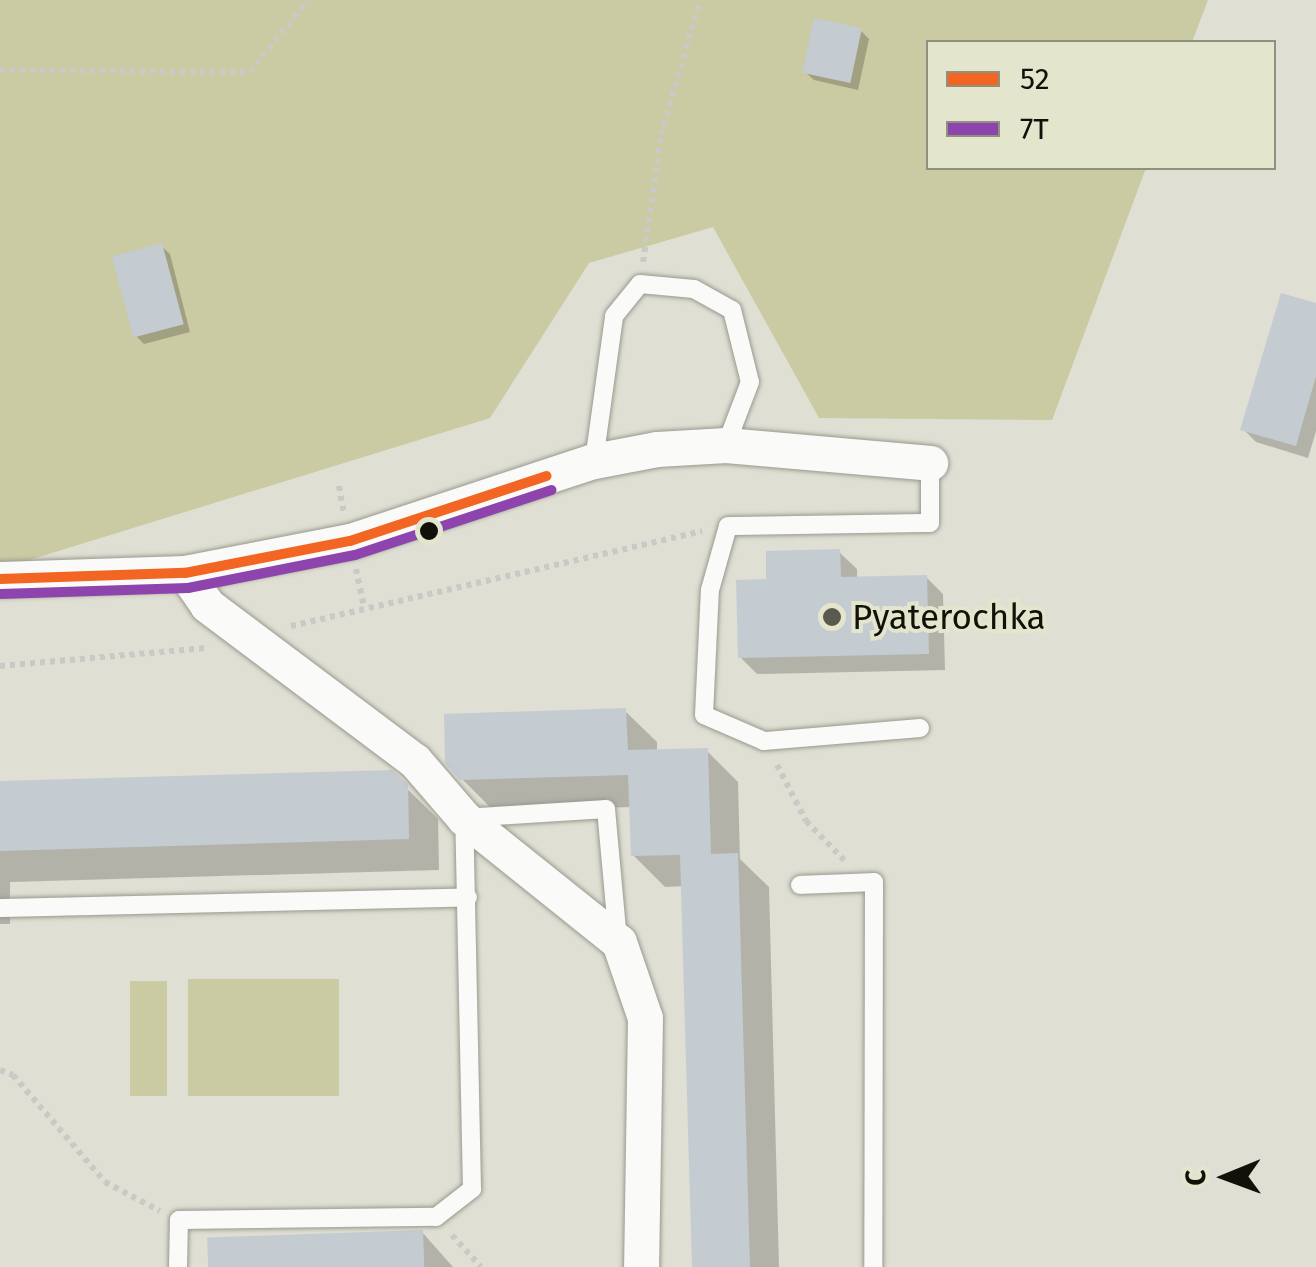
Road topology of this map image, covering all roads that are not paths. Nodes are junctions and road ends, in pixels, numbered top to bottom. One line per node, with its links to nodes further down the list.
1 (726, 445): 2 (street); 2 (lane); 3 (street)
2 (594, 461): 4 (street)
3 (930, 462): 6 (lane)
4 (185, 573): 5 (street); 7 (street)
5 (0, 579)
6 (920, 728)
7 (464, 818): 9 (lane); 11 (street); 11 (lane)
8 (800, 885): 14 (lane)
9 (468, 897): 10 (lane); 12 (lane)
10 (0, 908)
11 (618, 942): 13 (street)
12 (178, 1267)
13 (641, 1267)
14 (873, 1267)

